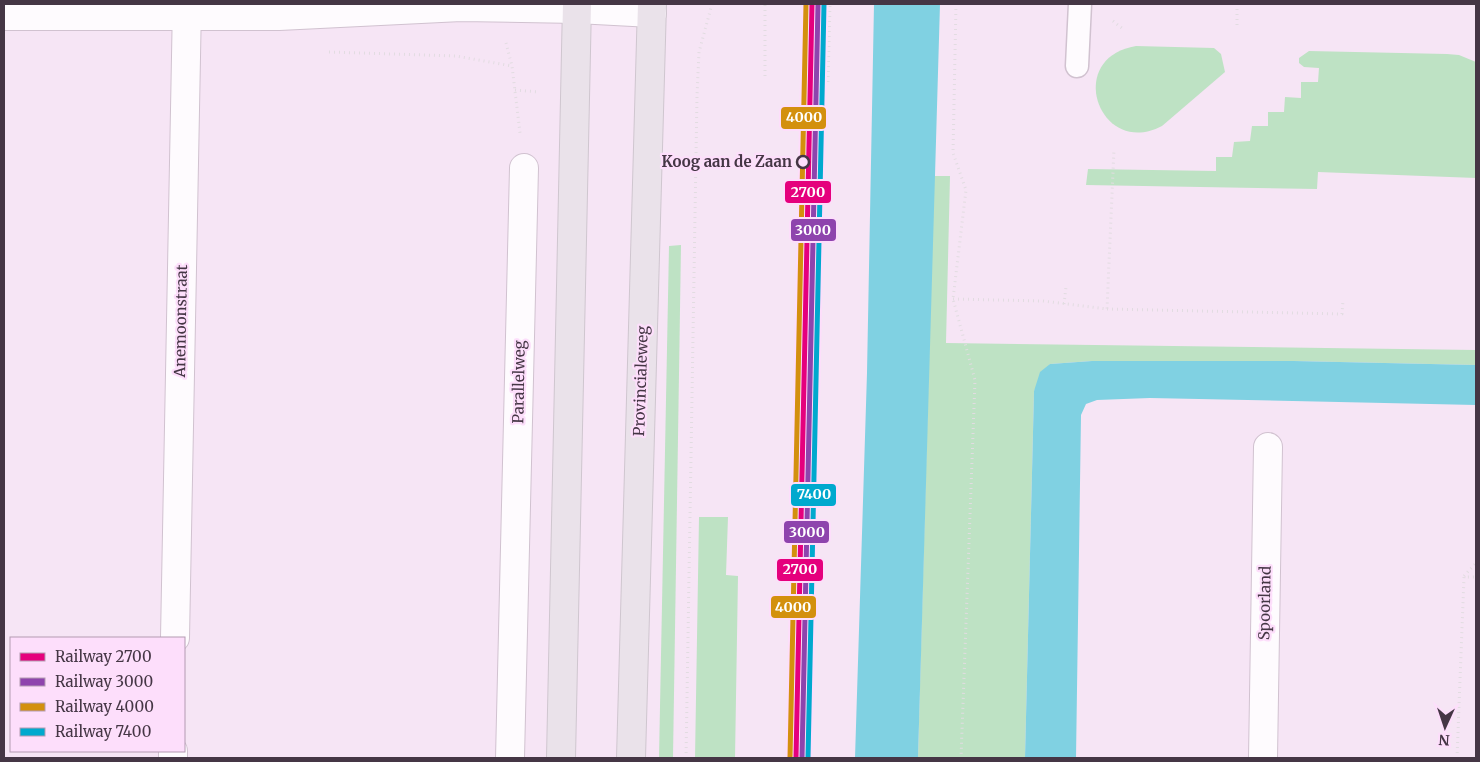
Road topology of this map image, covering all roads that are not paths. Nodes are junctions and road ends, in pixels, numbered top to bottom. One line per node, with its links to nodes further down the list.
1 (1080, 4): 6 (lane)
2 (577, 6): 3 (street); 4 (street); 11 (main road)
3 (652, 8): 12 (main road, Provincialeweg)
4 (187, 10): 5 (street); 9 (street, Anemoonstraat)
5 (4, 16)
6 (1077, 66)
7 (524, 168): 10 (street, Parallelweg)
8 (1268, 447): 13 (street, Spoorland)
9 (175, 637)
10 (510, 758)
11 (561, 758)
12 (631, 758)
13 (1263, 758)

